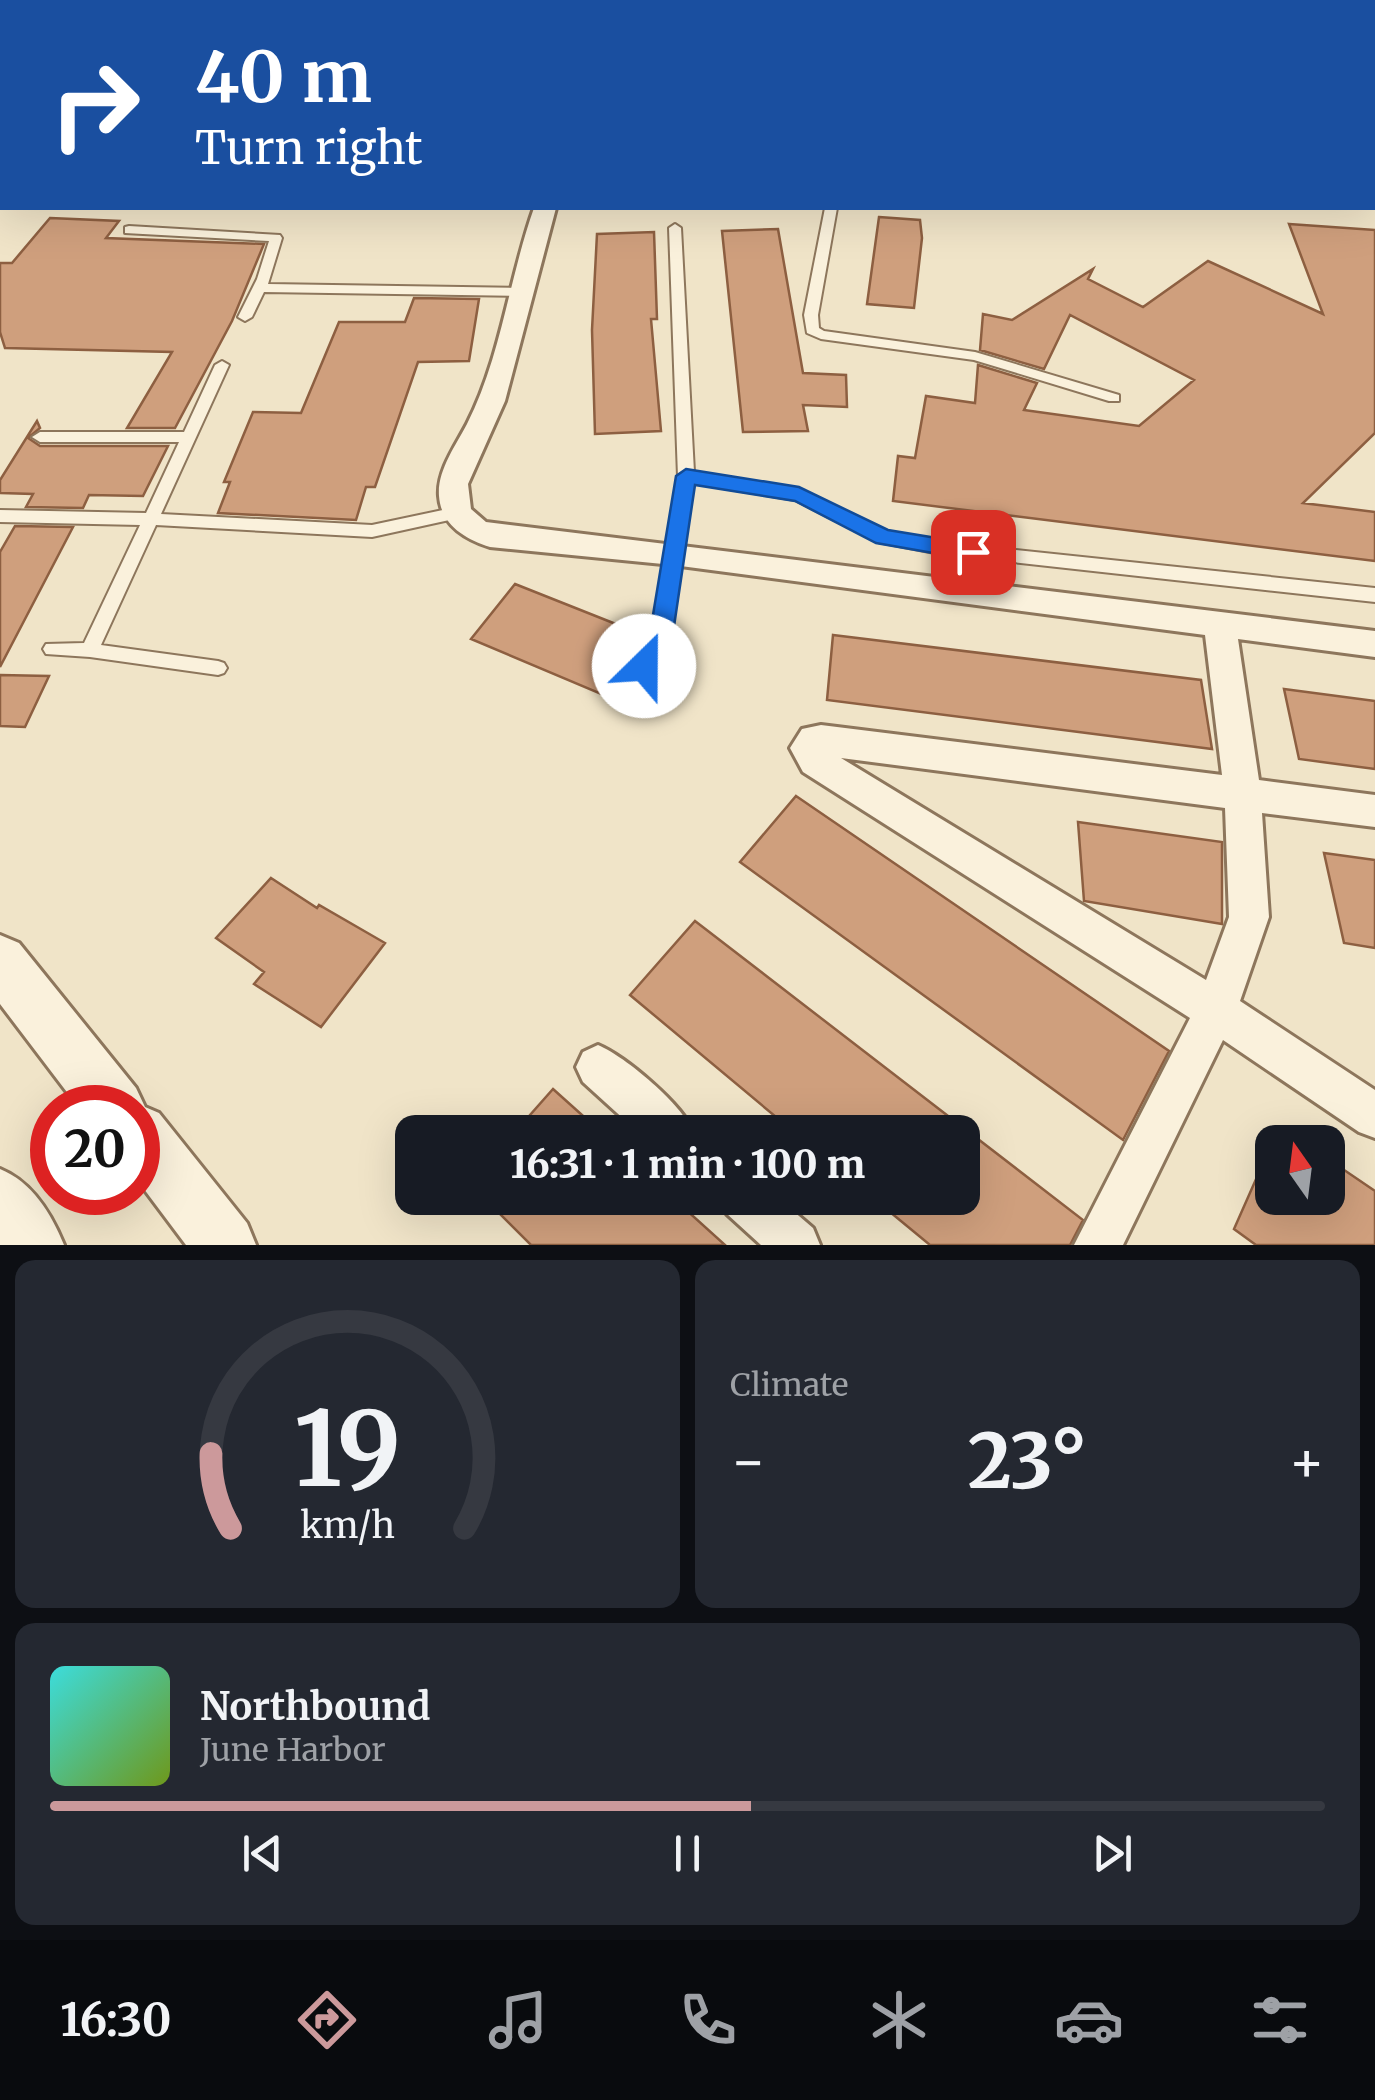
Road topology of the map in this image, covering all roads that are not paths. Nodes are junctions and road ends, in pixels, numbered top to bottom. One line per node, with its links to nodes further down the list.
1 (544, 210): 6 (street)
2 (831, 210): 9 (lane)
3 (675, 228): 12 (lane)
4 (129, 230): 5 (lane)
5 (260, 288): 6 (lane); 7 (lane)
6 (518, 292): 13 (street)
7 (245, 317)
8 (222, 365): 11 (lane)
9 (1114, 398)
10 (40, 437): 11 (lane)
11 (189, 437): 15 (lane)
12 (686, 476): 16 (lane); 17 (lane)
13 (458, 513): 15 (lane); 16 (street)
14 (0, 516): 15 (lane)
15 (151, 519): 21 (lane)
16 (672, 554): 18 (street); 23 (lane)
17 (1375, 595)
18 (1220, 626): 19 (street); 24 (street)
19 (1375, 644)
20 (52, 649): 21 (lane)
21 (90, 650): 22 (lane)
22 (218, 668)
23 (626, 699)
24 (1243, 796): 25 (street); 27 (street); 27 (street)
25 (1375, 811)
26 (0, 961): 29 (street)
27 (1216, 1010): 31 (street); 38 (street)
28 (598, 1067): 30 (street)
29 (98, 1085)
30 (652, 1115)
31 (1375, 1116)
32 (160, 1162): 36 (street)
33 (0, 1198): 35 (street)
34 (762, 1215): 37 (street)
35 (33, 1245)
36 (225, 1245)
37 (796, 1245)
38 (1098, 1245)

